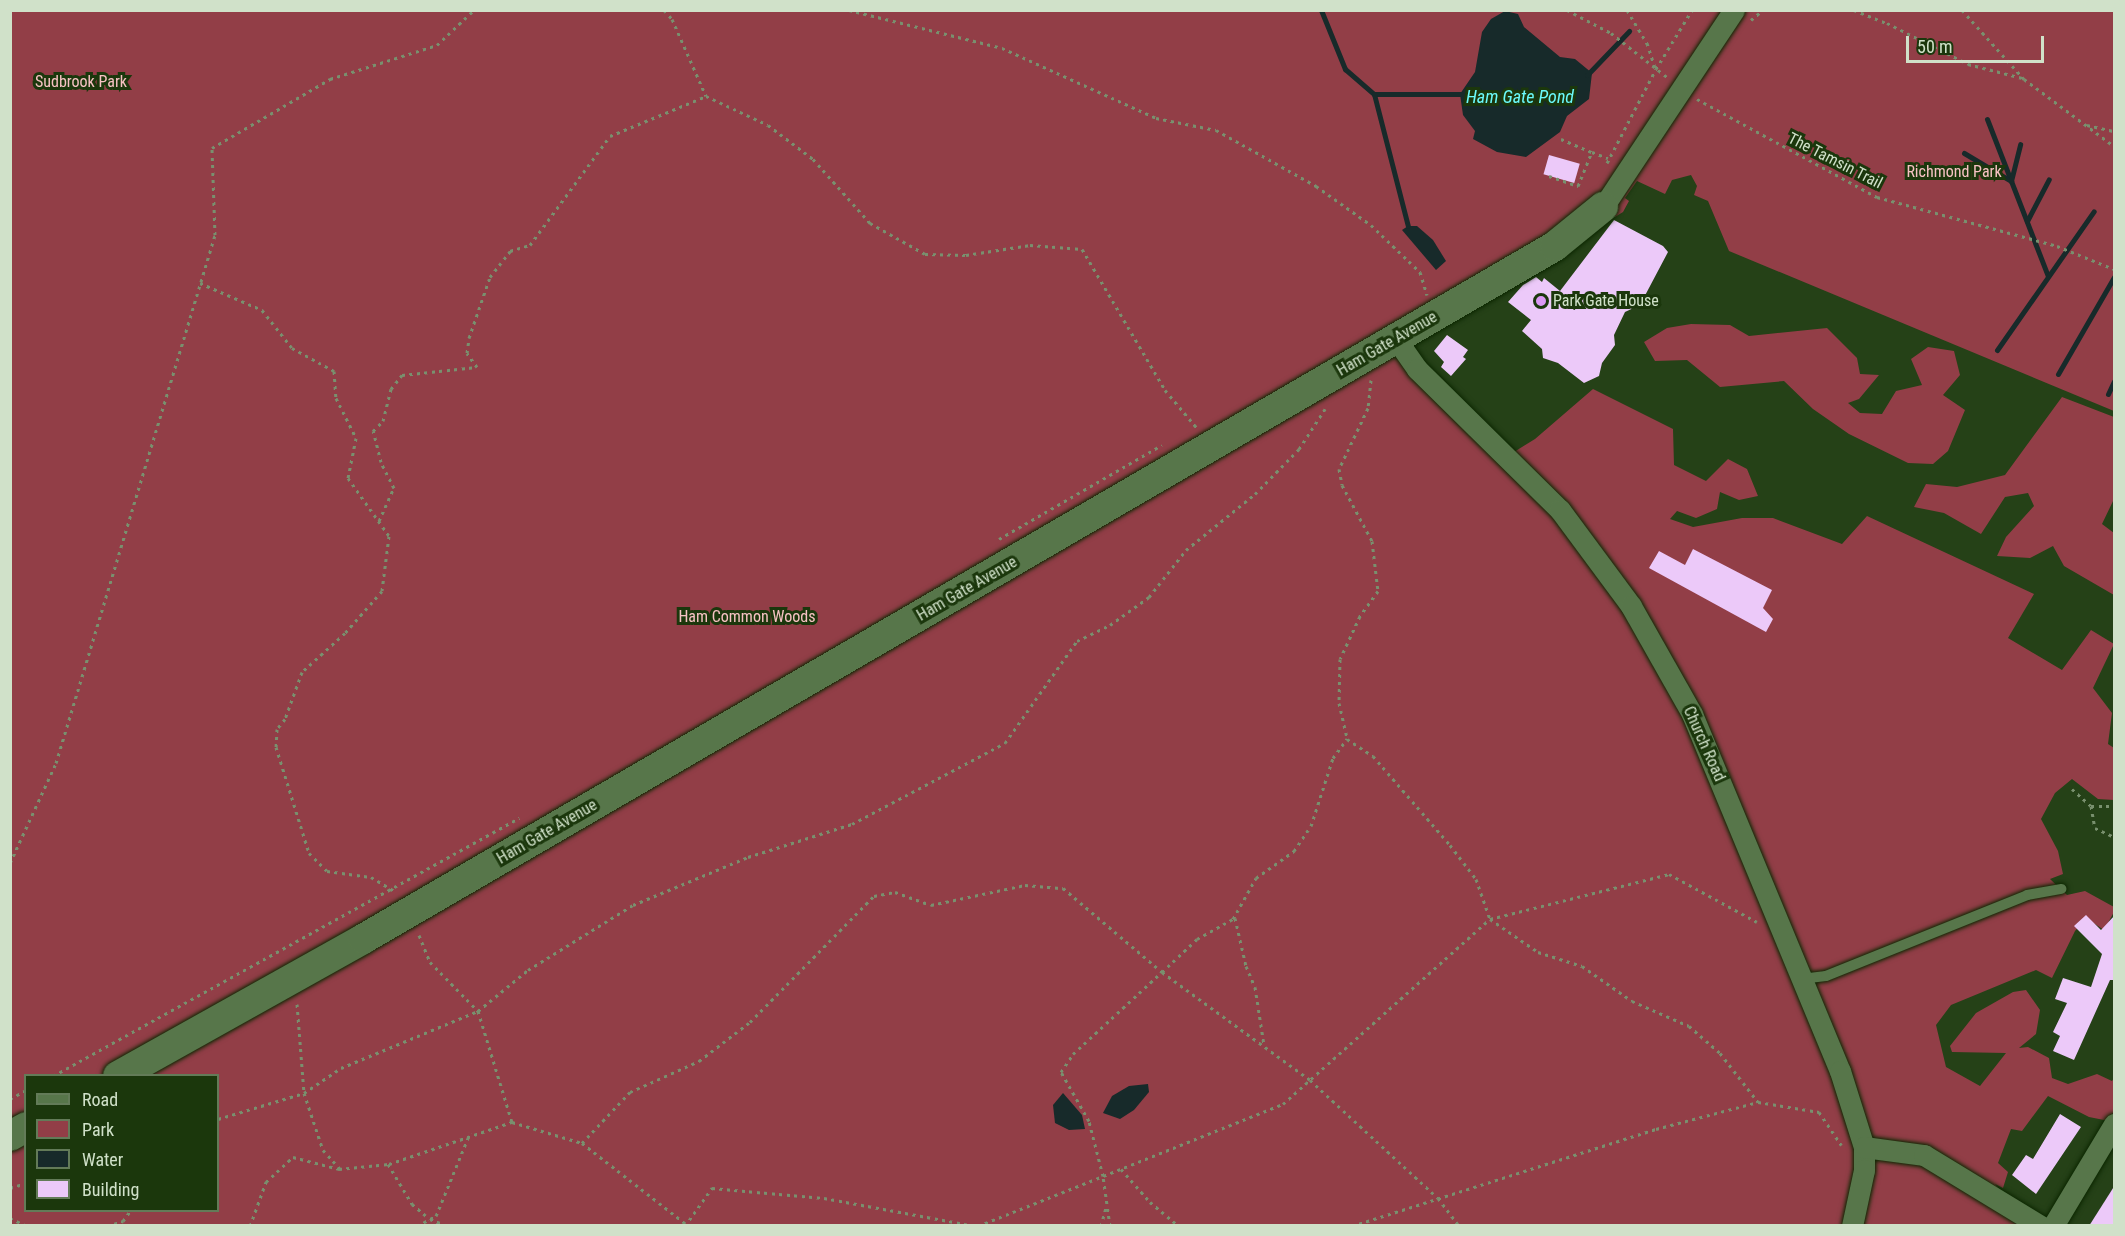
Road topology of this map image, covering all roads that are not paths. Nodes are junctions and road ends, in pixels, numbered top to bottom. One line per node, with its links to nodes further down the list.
1 (1734, 10): 2 (street, Ham Gate Avenue)
2 (1603, 207): 3 (main road, Ham Gate Avenue)
3 (1384, 345): 5 (street, Church Road); 6 (main road, Ham Gate Avenue)
4 (2061, 889): 5 (lane)
5 (1801, 979): 10 (street, Church Road)
6 (122, 1074)
7 (2115, 1124): 13 (street)
8 (24, 1128): 9 (main road)
9 (10, 1136)
10 (1864, 1147): 11 (street, Church Road); 12 (street)
11 (1852, 1226)
12 (2041, 1226)
13 (2053, 1226)

